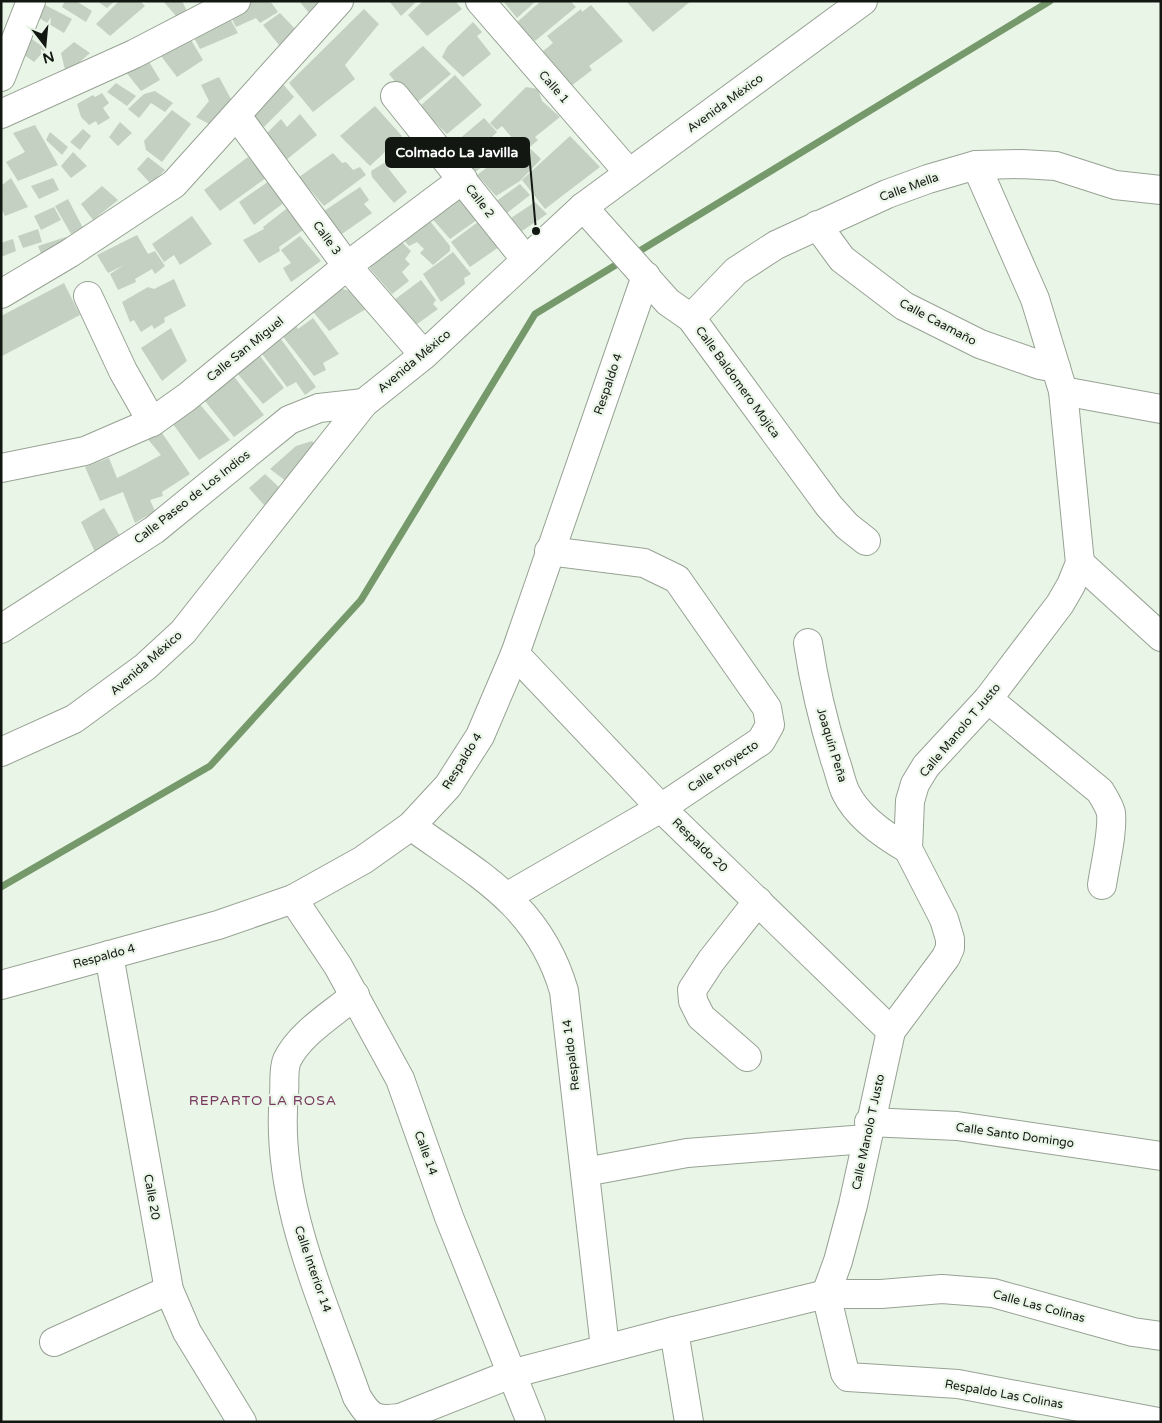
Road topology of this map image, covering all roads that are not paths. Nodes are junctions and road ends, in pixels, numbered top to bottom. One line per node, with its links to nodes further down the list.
1 (31, 1): 6 (street)
2 (236, 1): 8 (street)
3 (339, 1): 9 (street)
4 (480, 1): 11 (street, Calle 1)
5 (863, 1): 11 (street, Avenida México)
6 (1, 77)
7 (395, 96): 12 (street, Calle 2)
8 (1, 114)
9 (237, 116): 17 (street, Calle 3); 19 (street)
10 (976, 166): 13 (street, Calle Mella); 15 (street, Calle Mella); 23 (street, Calle Manolo T Justo)
11 (629, 173): 14 (street, Avenida México)
12 (463, 179): 16 (street, Calle 2); 17 (street, Calle San Miguel)
13 (1161, 190)
14 (583, 207): 16 (street, Avenida México); 18 (street, Calle Baldomero Mojica)
15 (817, 225): 21 (street, Calle Mella); 23 (street, Calle Caamaño)
16 (526, 260): 22 (street, Avenida México)
17 (347, 266): 22 (street, Calle 3); 26 (street, Calle San Miguel)
18 (646, 276): 21 (street, Calle Baldomero Mojica); 29 (street, Respaldo 4)
19 (1, 294)
20 (88, 296): 26 (street)
21 (691, 318): 28 (street, Calle Baldomero Mojica)
22 (424, 355): 24 (street, Avenida México)
23 (1059, 380): 25 (street, Calle Caamaño); 30 (street, Calle Manolo T Justo)
24 (364, 404): 31 (street, Calle Paseo de Los Indios); 36 (street, Avenida México)
25 (1161, 408)
26 (152, 422): 27 (street, Calle San Miguel)
27 (1, 468)
28 (866, 541)
29 (549, 551): 34 (street, Respaldo 4); 37 (street, Calle Proyecto)
30 (1080, 563): 32 (street); 35 (street, Calle Manolo T Justo)
31 (1, 629)
32 (1161, 637)
33 (808, 643): 39 (street, Joaquín Peña)
34 (515, 654): 37 (street, Respaldo 20); 38 (street, Respaldo 4)
35 (988, 699): 39 (street, Calle Manolo T Justo); 40 (street)
36 (1, 752)
37 (662, 808): 41 (street, Calle Proyecto); 43 (street, Respaldo 20)
38 (411, 826): 41 (street, Respaldo 14); 42 (street, Respaldo 4)
39 (908, 849): 47 (street, Calle Manolo T Justo)
40 (1102, 885)
41 (508, 896): 51 (street, Respaldo 14)
42 (293, 899): 44 (street, Respaldo 4); 46 (street, Calle 14)
43 (758, 901): 47 (street, Respaldo 20); 48 (street)
44 (108, 955): 45 (street, Respaldo 4); 52 (street, Calle 20)
45 (3, 988)
46 (355, 995): 58 (street, Calle 14); 58 (street, Calle Interior 14)
47 (891, 1031): 49 (street, Calle Manolo T Justo)
48 (747, 1057)
49 (867, 1130): 50 (street, Calle Santo Domingo); 51 (street, Calle Santo Domingo); 53 (street, Calle Manolo T Justo)
50 (1161, 1156)
51 (585, 1172): 57 (street, Respaldo 14)
52 (169, 1290): 56 (street); 59 (street, Calle 20)
53 (826, 1294): 54 (street, Calle Las Colinas); 55 (street, Calle Las Colinas); 62 (street, Respaldo Las Colinas)
54 (674, 1331): 57 (street, Calle Interior 14); 61 (street)
55 (1161, 1336)
56 (54, 1342)
57 (606, 1348): 58 (street, Calle Interior 14)
58 (511, 1374): 60 (street, Calle 14)
59 (242, 1422)
60 (531, 1422)
61 (689, 1422)
62 (1158, 1422)

